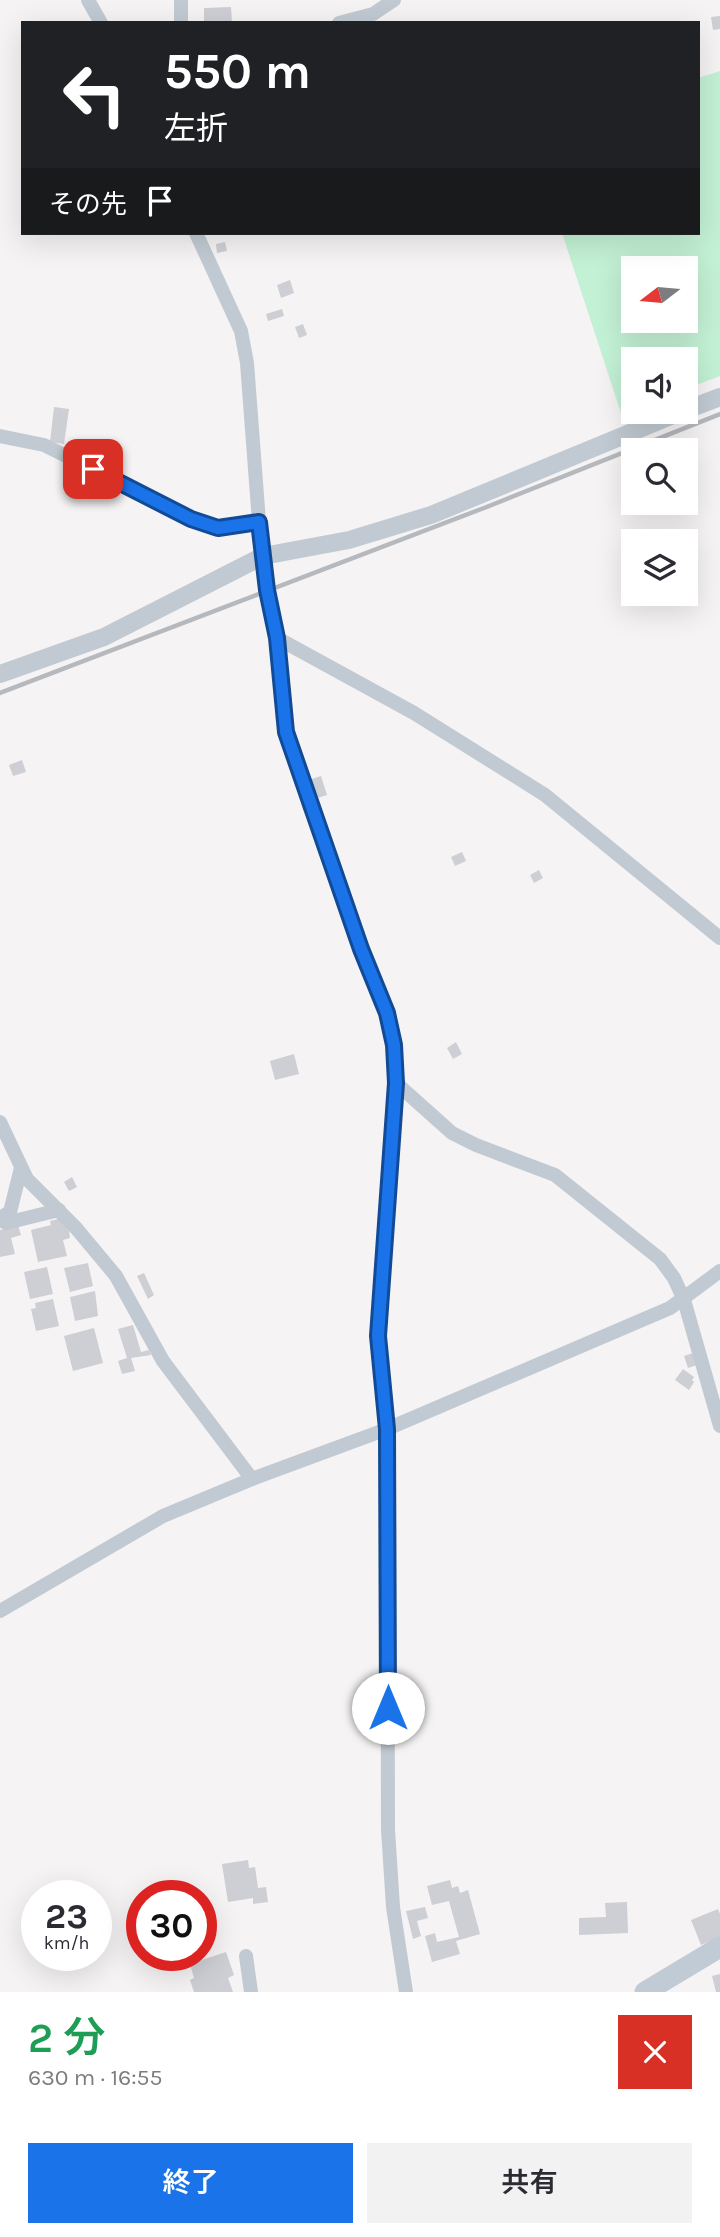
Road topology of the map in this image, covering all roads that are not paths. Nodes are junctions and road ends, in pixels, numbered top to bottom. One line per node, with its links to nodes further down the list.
1 (88, 0): 4 (street)
2 (181, 0): 5 (street)
3 (394, 0): 6 (street)
4 (100, 21)
5 (181, 21)
6 (347, 21)
7 (197, 235): 12 (street)
8 (720, 397): 9 (street)
9 (698, 406)
10 (653, 424): 13 (street)
11 (0, 436): 12 (street)
12 (259, 522): 13 (street)
13 (263, 556): 14 (street); 15 (street)
14 (277, 638): 16 (street); 17 (street)
15 (0, 674)
16 (720, 938)
17 (396, 1083): 23 (street); 25 (street)
18 (0, 1122): 19 (street)
19 (21, 1168): 20 (street); 21 (street)
20 (59, 1210): 21 (street); 26 (street)
21 (0, 1218)
22 (720, 1270): 23 (street)
23 (684, 1300): 24 (street); 25 (street)
24 (720, 1426)
25 (387, 1429): 26 (street); 31 (street)
26 (252, 1479): 27 (street)
27 (0, 1611)
28 (720, 1947): 32 (main road)
29 (246, 1956): 30 (street)
30 (251, 1992)
31 (406, 1992)
32 (645, 1992)

